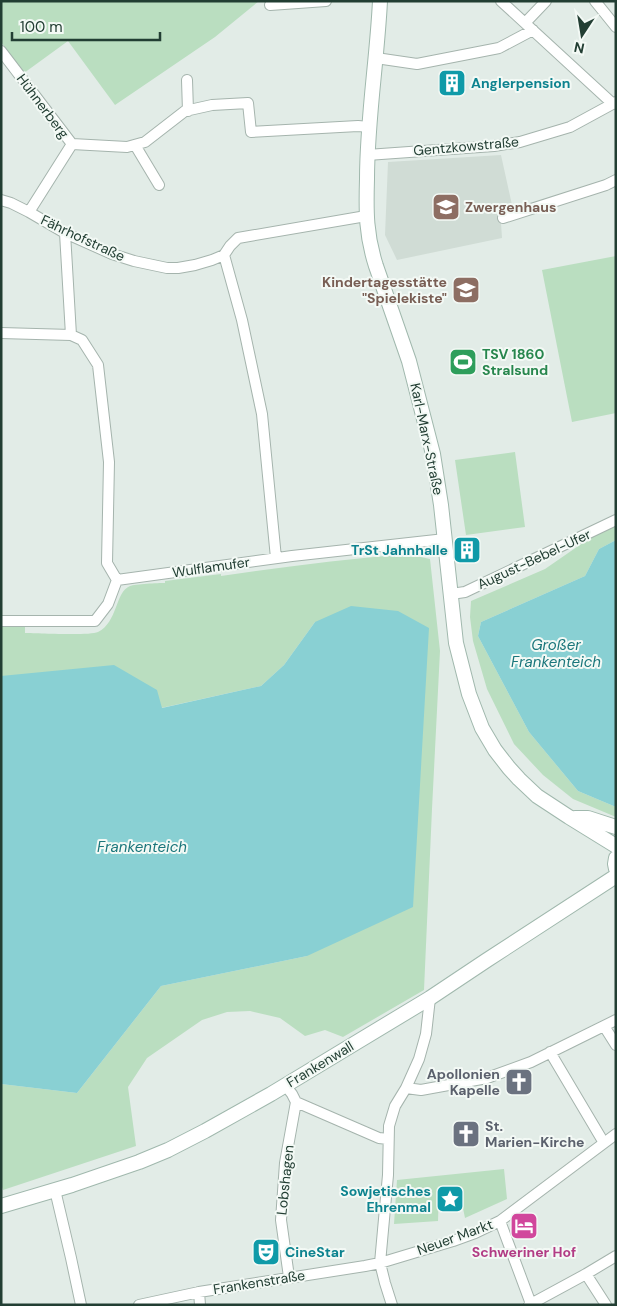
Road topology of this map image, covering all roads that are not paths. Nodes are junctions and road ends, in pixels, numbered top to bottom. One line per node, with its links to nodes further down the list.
1 (326, 1): 6 (street)
2 (380, 1): 10 (main road, Karl-Marx-Straße)
3 (501, 1): 7 (street)
4 (546, 1): 7 (street)
5 (595, 1): 8 (street)
6 (270, 5)
7 (529, 27): 10 (street); 12 (street)
8 (616, 27)
9 (1, 51): 15 (street, Hühnerberg)
10 (376, 58): 14 (main road, Karl-Marx-Straße)
11 (187, 80): 13 (street)
12 (614, 103): 17 (street, Gentzkowstraße)
13 (188, 111): 14 (street); 16 (street)
14 (369, 127): 17 (main road, Karl-Marx-Straße)
15 (72, 144): 16 (street); 21 (street, Hühnerberg)
16 (135, 145): 19 (street)
17 (367, 155): 22 (main road, Karl-Marx-Straße)
18 (616, 180): 23 (street)
19 (159, 185)
20 (1, 200): 21 (street, Fährhofstraße)
21 (29, 212): 24 (street, Fährhofstraße)
22 (366, 216): 25 (street, Fährhofstraße); 29 (main road, Karl-Marx-Straße)
23 (504, 218)
24 (66, 233): 25 (street, Fährhofstraße); 27 (street)
25 (224, 255): 30 (street)
26 (1, 334): 27 (street)
27 (71, 335): 31 (street)
28 (616, 520): 32 (street, August-Bebel-Ufer)
29 (445, 540): 30 (street, Wulflamufer); 32 (main road, Karl-Marx-Straße)
30 (276, 558): 31 (street, Wulflamufer)
31 (117, 580): 33 (street)
32 (451, 594): 34 (main road, Karl-Marx-Straße)
33 (1, 621)
34 (569, 817): 35 (main road); 36 (main road, Karl-Marx-Straße)
35 (616, 828)
36 (616, 846)
37 (616, 858): 38 (main road)
38 (616, 870)
39 (616, 876): 40 (main road, Frankenwall)
40 (430, 998): 45 (main road, Frankenwall); 46 (street)
41 (616, 1020): 42 (street)
42 (604, 1026): 43 (street); 44 (street)
43 (616, 1045)
44 (550, 1052): 46 (street); 50 (street)
45 (285, 1085): 47 (street); 51 (main road, Frankenwall)
46 (406, 1088): 49 (street)
47 (296, 1102): 49 (street); 57 (street, Lobshagen)
48 (616, 1134): 50 (street)
49 (388, 1139): 55 (street)
50 (604, 1143): 53 (street)
51 (55, 1190): 52 (main road, Frankenwall); 60 (street)
52 (1, 1206)
53 (500, 1221): 55 (street, Neuer Markt); 59 (street, Neuer Markt)
54 (616, 1256): 56 (street)
55 (380, 1263): 57 (street, Frankenstraße); 63 (street)
56 (586, 1274): 59 (street); 64 (street)
57 (290, 1277): 58 (street, Frankenstraße)
58 (198, 1292): 61 (street, Frankenstraße); 62 (street)
59 (530, 1304)
60 (81, 1305)
61 (139, 1305)
62 (200, 1305)
63 (392, 1305)
64 (606, 1305)

